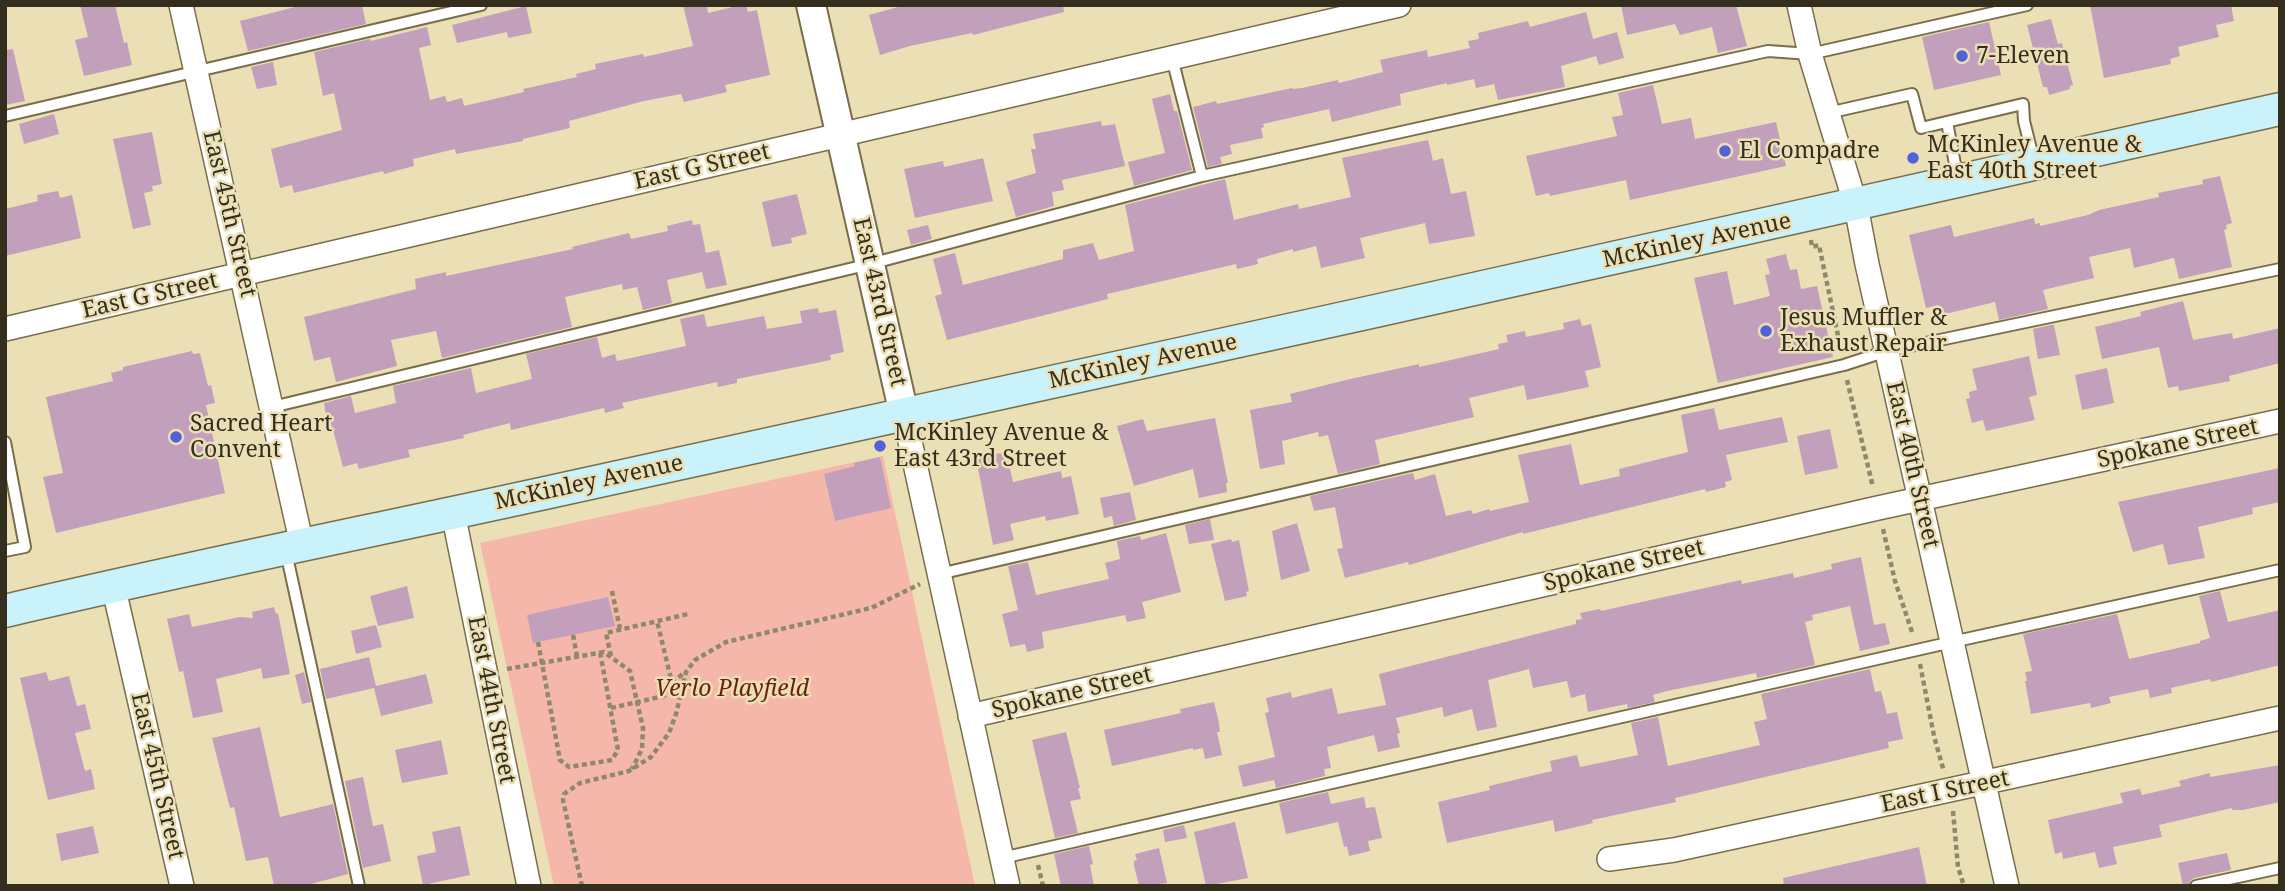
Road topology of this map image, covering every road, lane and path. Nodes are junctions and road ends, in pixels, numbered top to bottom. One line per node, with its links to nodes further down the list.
1 (181, 5): 9 (street, East 45th Street)
2 (481, 5): 9 (lane)
3 (811, 5): 14 (street, East 43rd Street)
4 (1399, 5): 8 (street, East G Street)
5 (1799, 5): 7 (street, East 40th Street)
6 (2027, 5): 7 (lane)
7 (1810, 54): 11 (street, East 40th Street); 16 (lane)
8 (1172, 58): 14 (street, East G Street); 16 (lane)
9 (196, 70): 12 (lane); 23 (street, East 45th Street)
10 (2280, 109): 15 (main road, McKinley Avenue)
11 (1828, 113): 13 (lane); 18 (street, East 40th Street)
12 (5, 116)
13 (1947, 122): 15 (lane); 17 (lane)
14 (841, 134): 21 (street, East 43rd Street); 23 (street, East G Street)
15 (2035, 166): 17 (main road, McKinley Avenue)
16 (1202, 176): 21 (lane)
17 (1958, 183): 18 (main road, McKinley Avenue)
18 (1856, 206): 25 (street, East 40th Street); 27 (main road, McKinley Avenue)
19 (1819, 245): 20 (path)
20 (1812, 247)
21 (870, 264): 26 (lane); 27 (street, East 43rd Street)
22 (2280, 269): 25 (lane)
23 (243, 274): 24 (street, East G Street); 26 (street, East 45th Street)
24 (5, 330)
25 (1887, 351): 30 (street, East 40th Street); 35 (lane)
26 (272, 407): 32 (street, East 45th Street)
27 (904, 414): 31 (main road, McKinley Avenue); 35 (street, East 43rd Street)
28 (2280, 421): 30 (street, Spokane Street)
29 (5, 442): 33 (lane)
30 (1920, 500): 44 (street, East 40th Street); 54 (street, Spokane Street)
31 (453, 513): 32 (main road, McKinley Avenue); 50 (street, East 44th Street)
32 (293, 547): 36 (main road, McKinley Avenue); 63 (lane)
33 (5, 551)
34 (2280, 570): 44 (lane)
35 (939, 574): 49 (path); 54 (street, East 43rd Street)
36 (113, 585): 38 (main road, McKinley Avenue); 62 (street, East 45th Street)
37 (612, 591): 41 (path)
38 (5, 611)
39 (688, 614): 40 (path)
40 (657, 621): 41 (path); 51 (path)
41 (620, 629): 47 (path)
42 (573, 635): 46 (path)
43 (538, 642): 48 (path)
44 (1952, 642): 57 (street, East 40th Street); 59 (lane)
45 (600, 652): 46 (path); 47 (path); 53 (path)
46 (578, 656): 48 (path)
47 (611, 657): 52 (path)
48 (541, 663): 50 (path); 53 (path)
49 (686, 671): 51 (path); 56 (path)
50 (486, 673): 64 (street, East 44th Street)
51 (672, 683): 52 (path)
52 (637, 703): 53 (path); 56 (path)
53 (610, 708)
54 (970, 716): 59 (street, East 43rd Street)
55 (2280, 718): 57 (street, East I Street)
56 (632, 770): 65 (path)
57 (1984, 783): 60 (street, East I Street); 68 (street, East 40th Street)
58 (1952, 806): 67 (path)
59 (1002, 858): 66 (street, East 43rd Street)
60 (1609, 859)
61 (2280, 868): 69 (lane)
62 (181, 886)
63 (359, 886)
64 (529, 886)
65 (582, 886)
66 (1008, 886)
67 (1964, 886)
68 (2007, 886)
69 (2196, 886)

